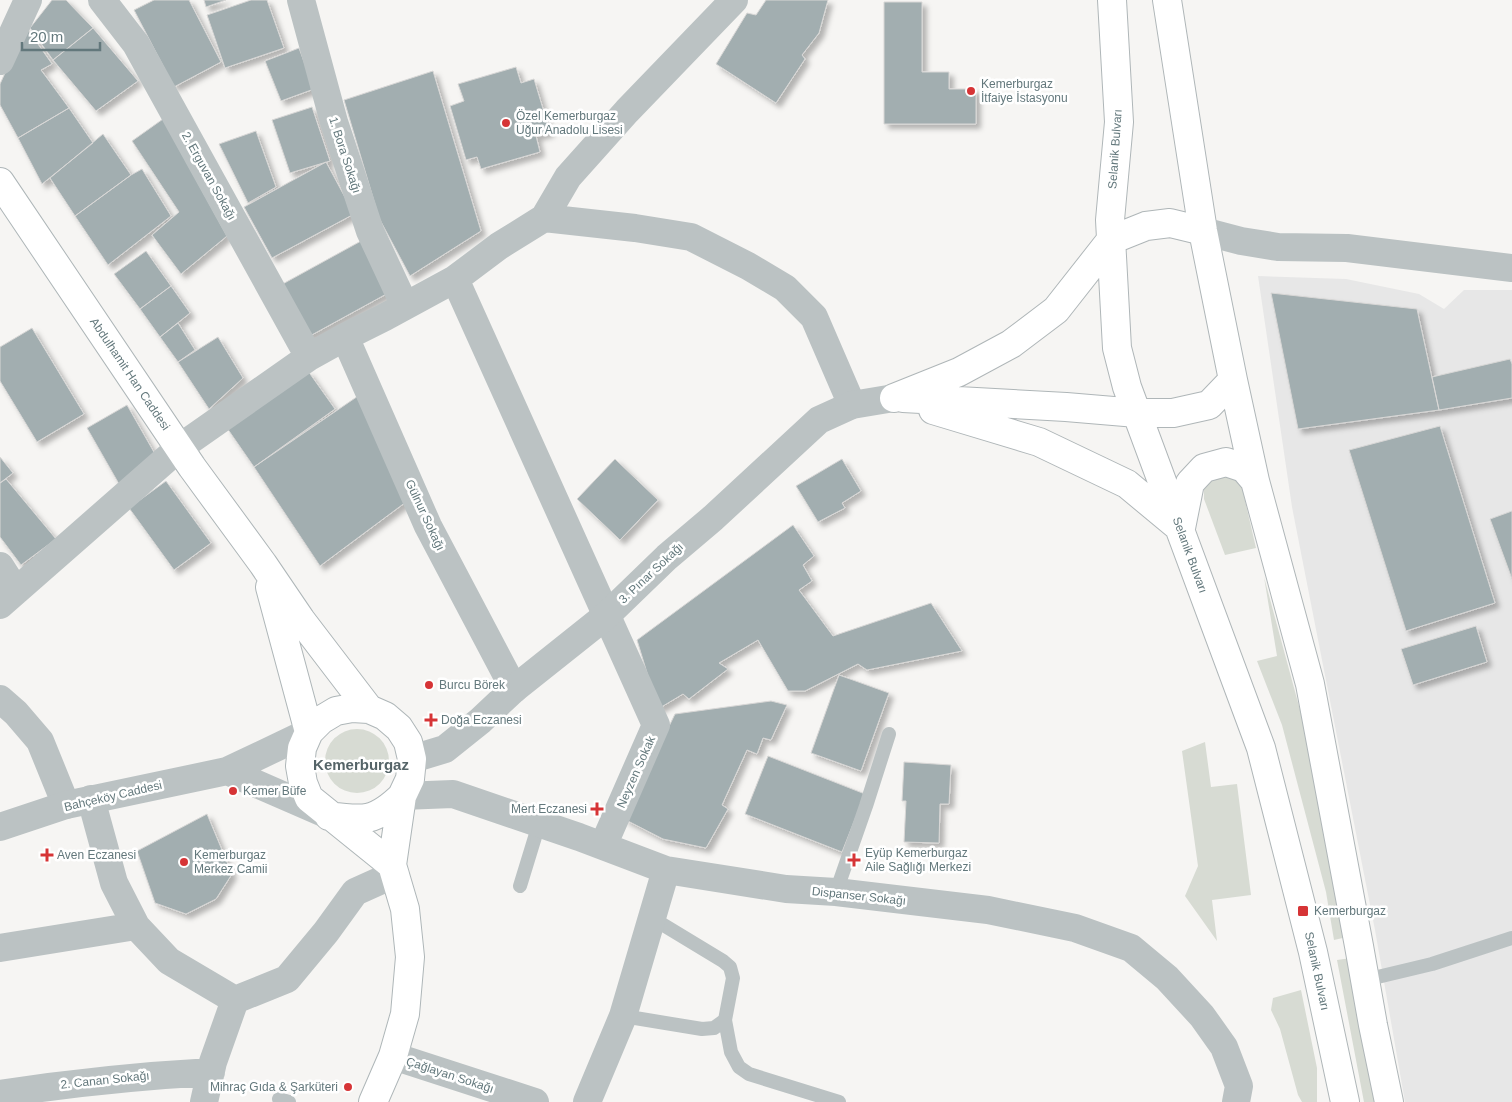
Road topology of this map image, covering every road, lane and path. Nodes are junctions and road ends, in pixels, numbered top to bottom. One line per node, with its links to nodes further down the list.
1 (28, 0): 7 (street)
2 (102, 0): 16 (street, 2. Erguvan Sokağı)
3 (301, 0): 14 (street, 1. Bora Sokağı)
4 (734, 0): 9 (street)
5 (1112, 0): 11 (main road, Selanik Bulvarı)
6 (1167, 0): 10 (main road)
7 (0, 61)
8 (0, 182): 21 (main road, Abdulhamit Han Caddesi)
9 (544, 218): 13 (street); 19 (street)
10 (1203, 231): 11 (main road); 12 (street); 17 (main road)
11 (1111, 240): 18 (main road); 20 (main road, Selanik Bulvarı)
12 (1512, 268)
13 (454, 279): 14 (street); 27 (street, Neyzen Sokak)
14 (405, 306): 15 (street)
15 (345, 337): 16 (street); 28 (street, Gülnur Sokağı)
16 (309, 357): 21 (street)
17 (1233, 380): 20 (main road); 22 (main road)
18 (894, 398): 19 (street, 3. Pınar Sokağı); 20 (main road); 23 (main road)
19 (852, 405): 27 (street, 3. Pınar Sokağı)
20 (1137, 413): 23 (main road, Selanik Bulvarı)
21 (179, 448): 24 (main road, Abdulhamit Han Caddesi); 26 (street)
22 (1255, 481): 23 (main road); 49 (main road)
23 (1180, 528): 63 (main road, Selanik Bulvarı)
24 (263, 564): 30 (main road, Abdulhamit Han Caddesi); 31 (main road, Abdulhamit Han Caddesi)
25 (0, 566): 26 (street)
26 (8, 598)
27 (607, 615): 28 (street, 3. Pınar Sokağı); 40 (street, Neyzen Sokak)
28 (514, 689): 33 (street, 3. Pınar Sokağı)
29 (0, 699): 36 (street)
30 (369, 709): 31 (main road); 33 (main road)
31 (309, 732): 34 (street, Bahçeköy Caddesi); 37 (main road)
32 (889, 734): 44 (lane)
33 (412, 759): 35 (main road)
34 (227, 771): 36 (street, Bahçeköy Caddesi); 37 (street)
35 (402, 796): 37 (main road); 38 (street, Dispanser Sokağı); 41 (main road)
36 (78, 802): 39 (street, Bahçeköy Caddesi); 46 (street)
37 (329, 816): 41 (main road)
38 (540, 824): 40 (street, Dispanser Sokağı); 43 (lane)
39 (0, 827)
40 (603, 846): 42 (street, Dispanser Sokağı)
41 (393, 870): 50 (street); 53 (main road)
42 (666, 870): 44 (street, Dispanser Sokağı); 45 (street)
43 (520, 886)
44 (836, 892): 62 (street, Dispanser Sokağı)
45 (652, 918): 51 (street); 52 (lane)
46 (136, 926): 48 (street); 50 (street)
47 (1512, 938): 49 (lane)
48 (0, 948)
49 (1365, 980): 64 (main road)
50 (235, 1000): 54 (street)
51 (623, 1016): 52 (lane); 60 (street)
52 (725, 1020): 61 (lane)
53 (393, 1056): 58 (main road); 59 (street, Çağlayan Sokağı)
54 (211, 1072): 56 (street, 2. Canan Sokağı); 57 (street)
55 (0, 1094): 56 (street, 2. Canan Sokağı)
56 (33, 1096)
57 (204, 1102)
58 (373, 1102)
59 (535, 1102)
60 (587, 1102)
61 (839, 1102)
62 (1236, 1102)
63 (1344, 1102)
64 (1389, 1102)

